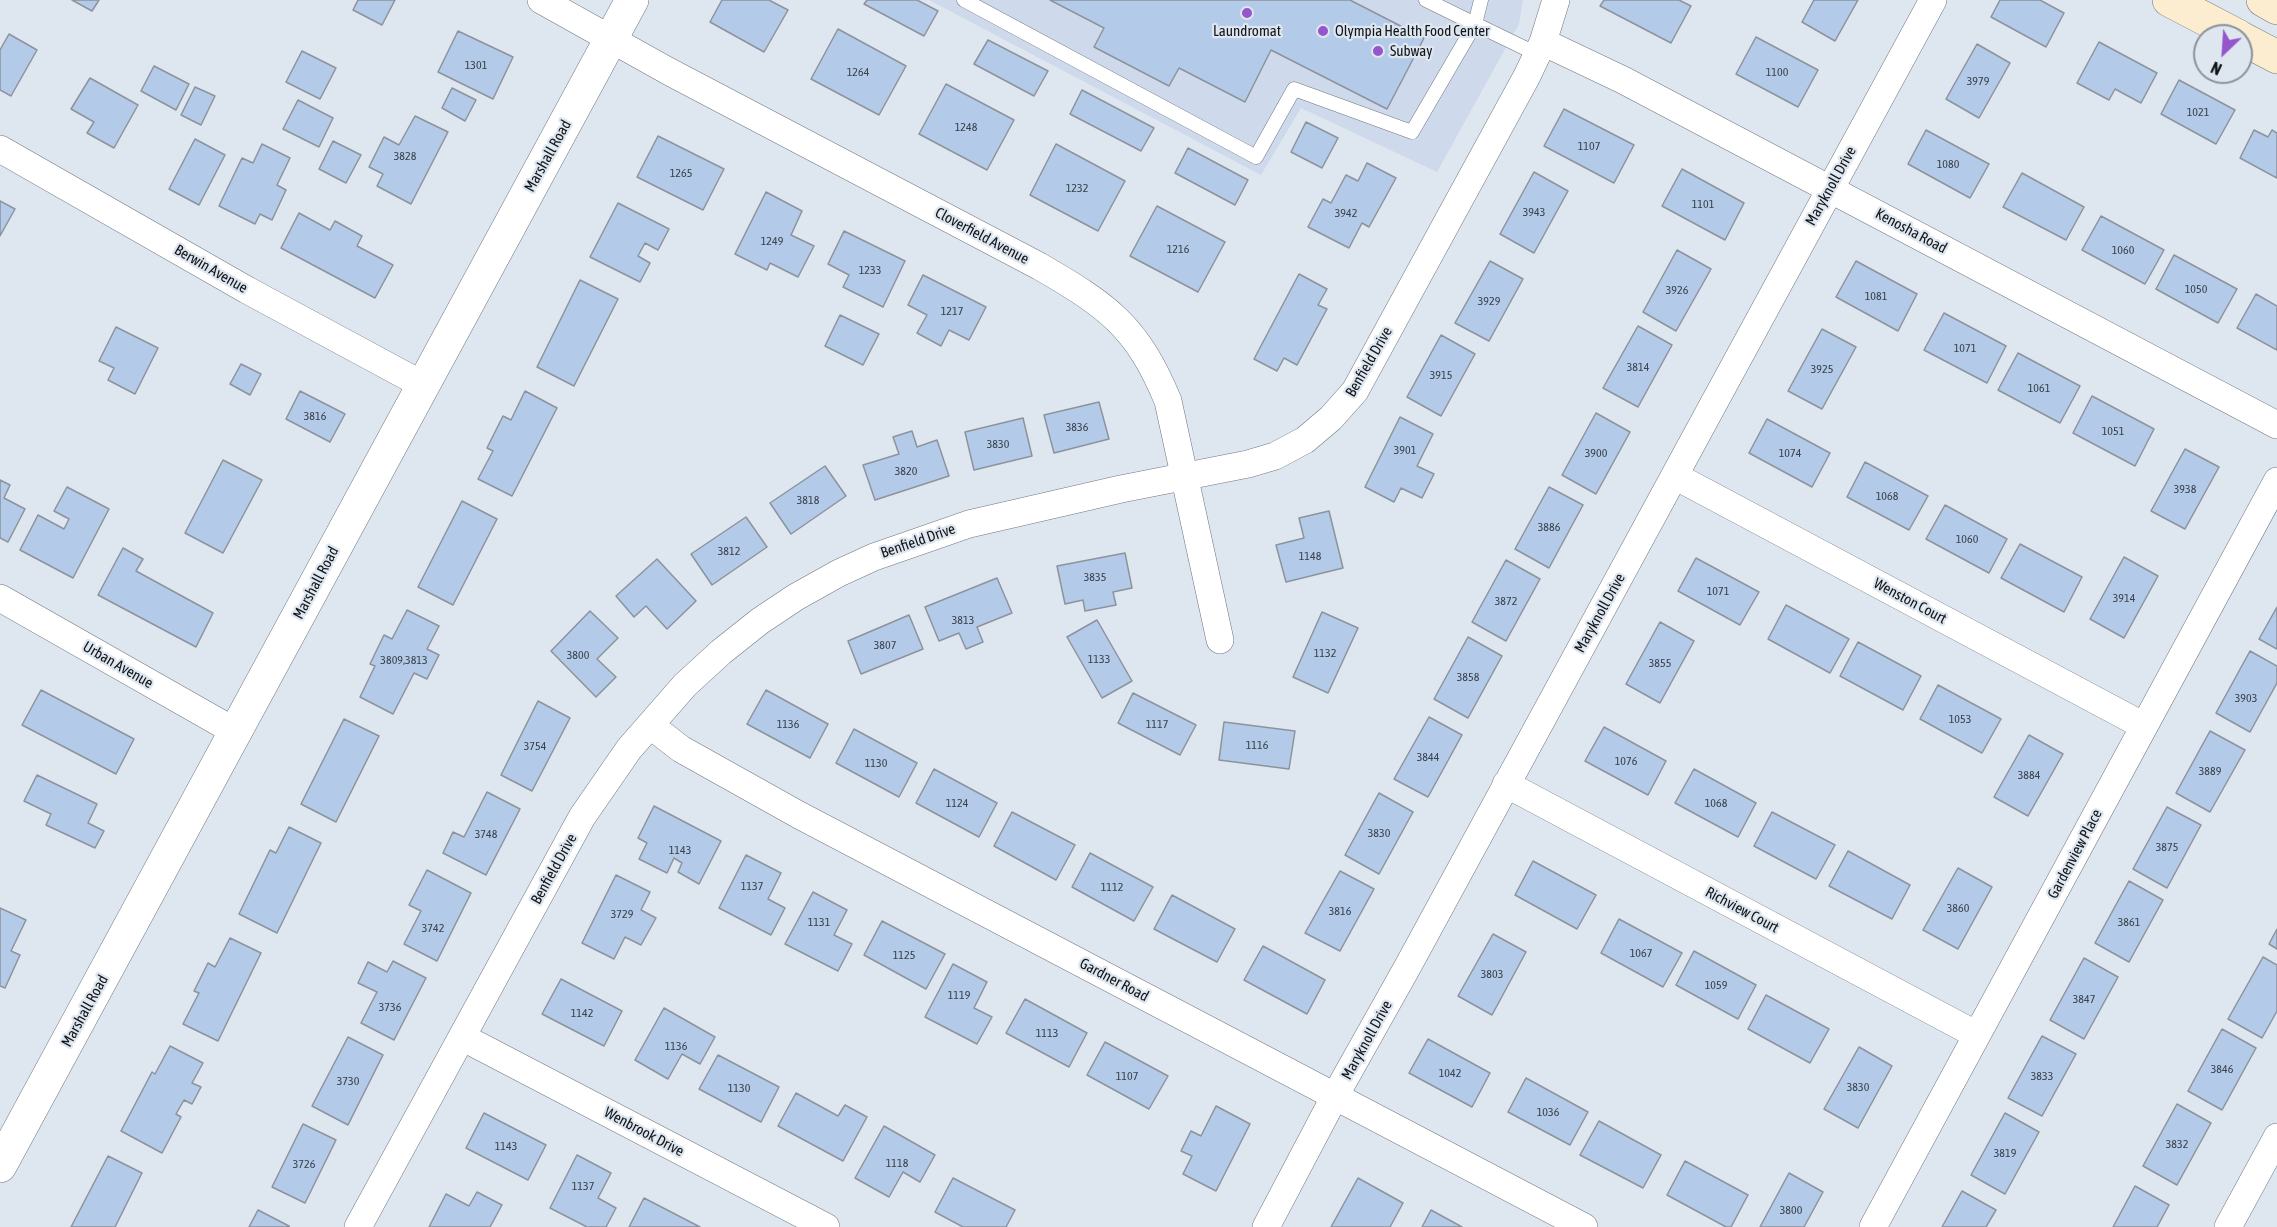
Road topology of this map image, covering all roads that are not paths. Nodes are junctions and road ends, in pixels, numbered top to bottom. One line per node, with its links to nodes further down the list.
1 (541, 0): 13 (street, Cloverfield Avenue)
2 (632, 0): 13 (street, Marshall Road)
3 (964, 0): 11 (lane)
4 (1426, 0): 11 (lane)
5 (1481, 0): 11 (lane)
6 (1556, 0): 15 (street, Benfield Drive)
7 (1933, 0): 18 (street, Maryknoll Drive)
8 (2169, 0): 12 (main road)
9 (2263, 0): 10 (main road)
10 (2277, 8)
11 (1475, 24): 15 (lane)
12 (2214, 24)
13 (611, 39): 19 (street, Marshall Road); 22 (street, Cloverfield Avenue)
14 (2253, 44): 16 (main road)
15 (1540, 48): 18 (street, Kenosha Road); 22 (street, Benfield Drive)
16 (2277, 57)
17 (0, 149): 19 (street, Berwin Avenue)
18 (1829, 188): 20 (street, Kenosha Road); 21 (street, Maryknoll Drive)
19 (423, 385): 28 (street, Marshall Road)
20 (2277, 424)
21 (1675, 476): 27 (street, Wenston Court); 29 (street, Maryknoll Drive)
22 (1185, 477): 25 (street, Cloverfield Avenue); 26 (street, Benfield Drive)
23 (2277, 481): 27 (street, Gardenview Place)
24 (0, 598): 28 (street, Urban Avenue)
25 (1220, 639)
26 (650, 725): 31 (street, Benfield Drive); 32 (street, Gardner Road)
27 (2145, 726): 30 (street, Gardenview Place)
28 (236, 732): 34 (street, Marshall Road)
29 (1506, 784): 30 (street, Richview Court); 32 (street, Maryknoll Drive)
30 (1977, 1035): 39 (street, Gardenview Place)
31 (462, 1037): 35 (street, Benfield Drive); 36 (street, Wenbrook Drive)
32 (1335, 1096): 37 (street, Maryknoll Drive); 38 (street, Gardner Road)
33 (2277, 1137): 40 (street)
34 (0, 1166)
35 (357, 1227)
36 (826, 1227)
37 (1266, 1227)
38 (1584, 1227)
39 (1873, 1227)
40 (2228, 1227)

